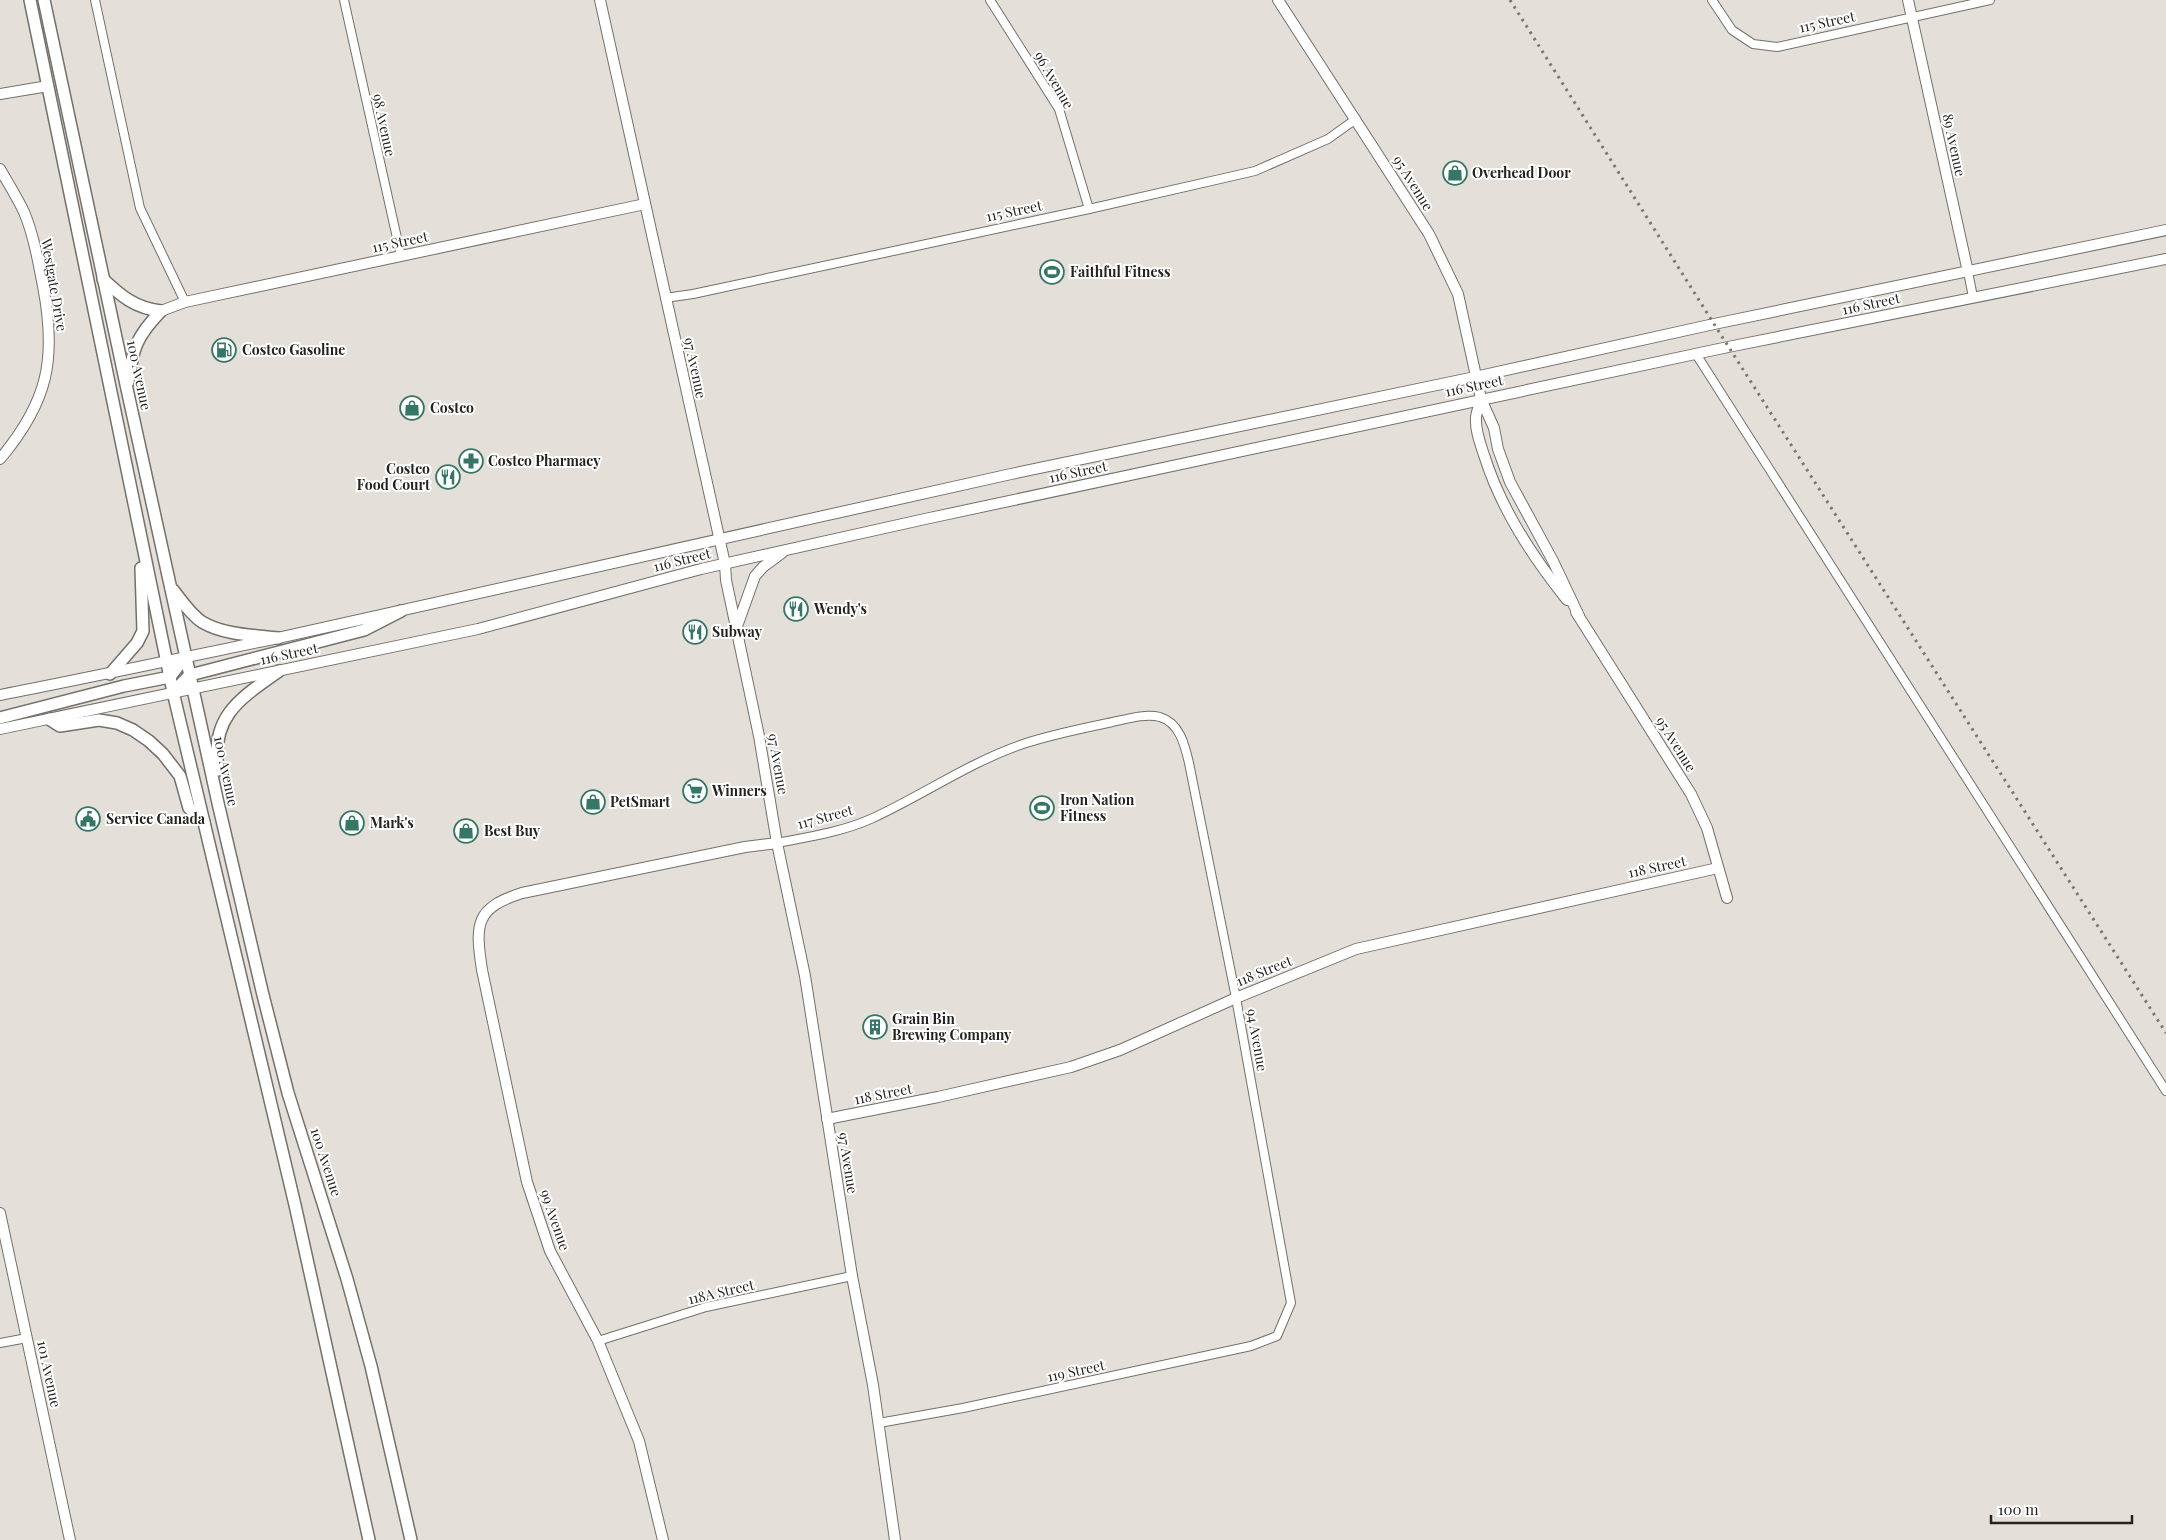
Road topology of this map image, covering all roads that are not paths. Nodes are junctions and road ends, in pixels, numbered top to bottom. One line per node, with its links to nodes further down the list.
1 (30, 0): 12 (main road)
2 (44, 0): 22 (main road, 100 Avenue)
3 (95, 0): 25 (street)
4 (344, 0): 19 (street, 98 Avenue)
5 (600, 0): 16 (street, 97 Avenue)
6 (990, 0): 17 (street, 96 Avenue)
7 (1278, 0): 14 (street, 95 Avenue)
8 (1712, 0): 11 (street, 115 Street)
9 (1908, 0): 11 (street, 89 Avenue)
10 (1990, 0): 11 (street, 115 Street)
11 (1912, 17): 21 (street, 89 Avenue)
12 (48, 86): 13 (street); 32 (main road)
13 (0, 94)
14 (1356, 119): 17 (street, 115 Street); 28 (street, 95 Avenue)
15 (0, 169): 31 (street, Westgate Drive)
16 (645, 204): 19 (street, 115 Street); 24 (street, 97 Avenue)
17 (1089, 209): 24 (street, 115 Street)
18 (2166, 230): 21 (street, 116 Street)
19 (401, 256): 25 (street, 115 Street)
20 (2166, 259): 23 (street, 116 Street)
21 (1968, 272): 23 (street, 89 Avenue); 28 (street, 116 Street)
22 (103, 279): 26 (main road); 29 (main road, 100 Avenue)
23 (1973, 297): 27 (street, 116 Street)
24 (665, 298): 33 (street, 97 Avenue)
25 (184, 302): 26 (street, 115 Street)
26 (161, 311): 29 (main road)
27 (1696, 354): 30 (street, 116 Street); 61 (street)
28 (1476, 377): 30 (street, 95 Avenue); 33 (street, 116 Street)
29 (126, 389): 36 (main road, 100 Avenue)
30 (1481, 399): 34 (street, 116 Street); 38 (street, 95 Avenue); 38 (street, 95 Avenue)
31 (0, 459)
32 (140, 534): 42 (main road); 44 (main road)
33 (718, 538): 35 (street, 97 Avenue); 37 (street, 116 Street)
34 (785, 551): 35 (street, 116 Street); 39 (street)
35 (725, 564): 39 (street, 97 Avenue); 43 (street, 116 Street)
36 (171, 586): 40 (main road); 41 (main road, 100 Avenue)
37 (401, 611): 40 (street, 116 Street); 45 (main road)
38 (1579, 616): 57 (street, 95 Avenue)
39 (736, 629): 56 (street, 97 Avenue)
40 (278, 638): 41 (street, 116 Street)
41 (186, 656): 42 (street, 116 Street); 45 (main road, 100 Avenue); 46 (main road)
42 (166, 660): 44 (street, 116 Street); 46 (main road)
43 (279, 671): 47 (street, 116 Street); 54 (main road)
44 (110, 674): 49 (street, 116 Street)
45 (190, 675): 47 (main road, 100 Avenue); 48 (main road)
46 (170, 677): 48 (main road); 50 (main road)
47 (193, 688): 48 (street, 116 Street); 54 (main road, 100 Avenue)
48 (173, 692): 51 (street, 116 Street); 55 (main road)
49 (0, 695)
50 (0, 718)
51 (49, 719): 53 (street, 116 Street); 55 (main road)
52 (1170, 722): 56 (street, 117 Street); 60 (street, 94 Avenue)
53 (0, 729)
54 (218, 803): 72 (main road, 100 Avenue)
55 (204, 822): 71 (main road)
56 (777, 843): 59 (street, 117 Street); 62 (street, 97 Avenue)
57 (1718, 868): 58 (street, 95 Avenue); 60 (street, 118 Street)
58 (1727, 898)
59 (480, 922): 67 (street, 99 Avenue)
60 (1236, 998): 62 (street, 118 Street); 65 (street, 94 Avenue)
61 (2166, 1091)
62 (828, 1119): 64 (street, 97 Avenue)
63 (0, 1213): 66 (street, 101 Avenue)
64 (852, 1276): 67 (street, 118A Street); 69 (street, 97 Avenue)
65 (1277, 1336): 69 (street, 119 Street)
66 (27, 1338): 68 (street); 70 (street, 101 Avenue)
67 (598, 1341): 73 (street, 99 Avenue)
68 (0, 1343)
69 (879, 1424): 74 (street, 97 Avenue)
70 (70, 1540)
71 (369, 1540)
72 (411, 1540)
73 (663, 1540)
74 (895, 1540)

